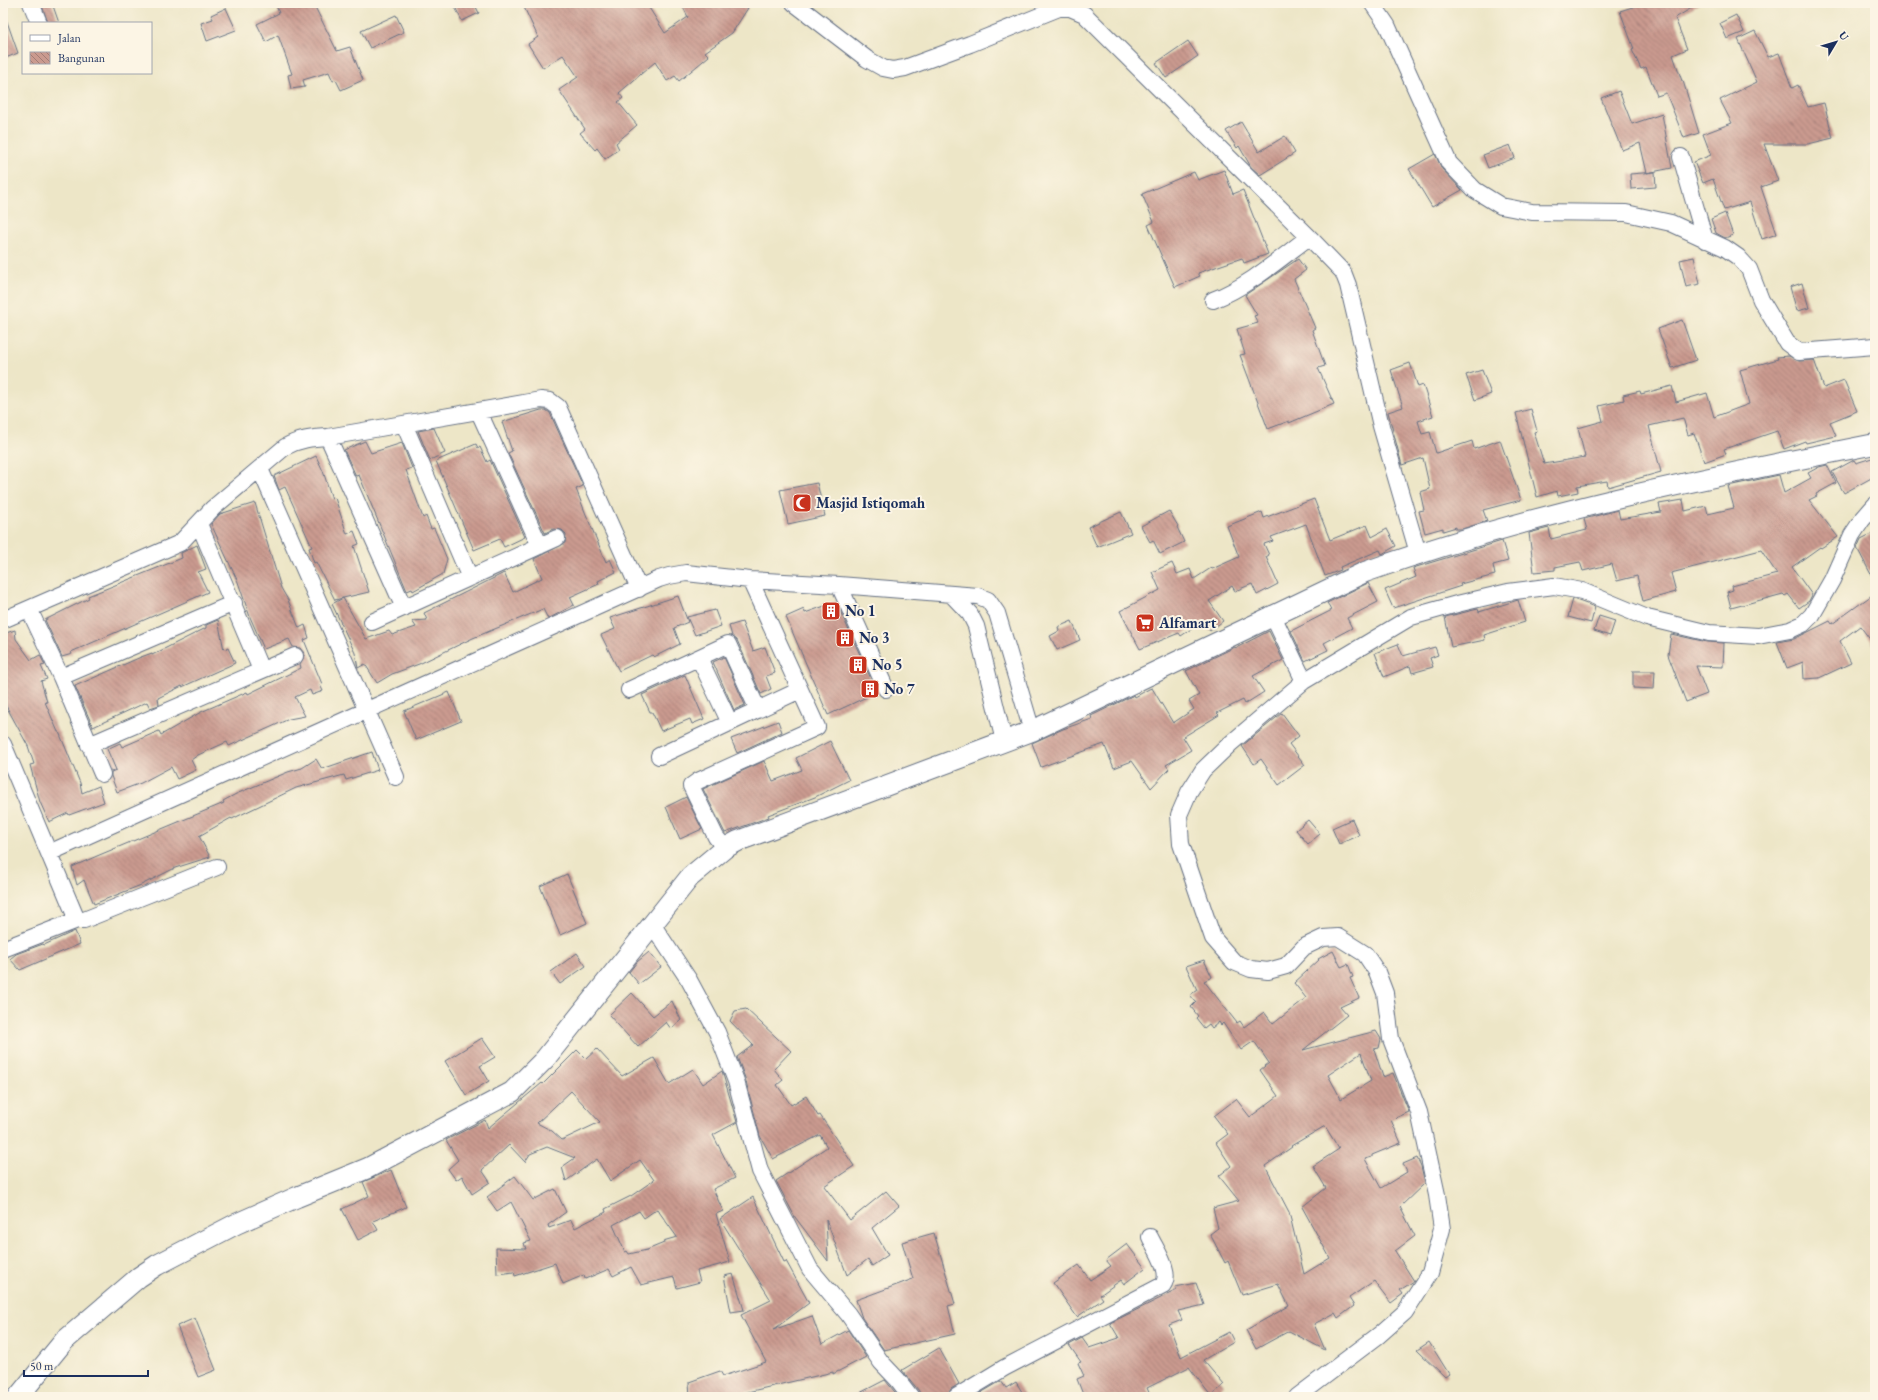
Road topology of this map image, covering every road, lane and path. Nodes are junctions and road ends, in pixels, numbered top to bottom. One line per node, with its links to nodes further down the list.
1 (31, 3): 5 (street)
2 (794, 3): 4 (street)
3 (1372, 3): 8 (street)
4 (1086, 8): 7 (street)
5 (39, 22)
6 (1681, 157): 8 (street)
7 (1309, 237): 9 (street); 20 (street)
8 (1705, 240): 10 (street)
9 (1213, 300)
10 (1875, 346)
11 (479, 412): 12 (street); 19 (street); 24 (street)
12 (404, 424): 13 (street); 21 (street)
13 (328, 437): 15 (street); 27 (street)
14 (1875, 444): 20 (street)
15 (260, 469): 17 (street); 41 (street)
16 (1875, 505): 36 (street)
17 (199, 524): 26 (street); 28 (street)
18 (557, 538): 19 (street)
19 (540, 546): 21 (street)
20 (1418, 553): 29 (street)
21 (470, 578): 27 (street)
22 (750, 580): 23 (street); 24 (street); 38 (street)
23 (839, 585): 25 (street); 39 (street)
24 (639, 589): 41 (street)
25 (952, 594): 43 (street); 44 (street)
26 (234, 603): 34 (street); 35 (street)
27 (404, 608): 31 (street)
28 (29, 609): 30 (street); 35 (street)
29 (1272, 614): 36 (street); 43 (street)
30 (3, 620)
31 (372, 622)
32 (295, 656): 34 (street)
33 (699, 658): 37 (street); 40 (street); 42 (street)
34 (261, 670): 46 (street)
35 (61, 677): 46 (street)
36 (1304, 681): 61 (street)
37 (629, 690)
38 (800, 690): 40 (street); 51 (street)
39 (886, 690)
40 (758, 710): 42 (street)
41 (367, 712): 50 (street); 52 (street)
42 (730, 723): 47 (street)
43 (1032, 731): 44 (street)
44 (1004, 741): 51 (street)
45 (3, 744): 48 (street)
46 (89, 744): 49 (street)
47 (659, 756)
48 (9, 773): 52 (street)
49 (102, 774)
50 (396, 777)
51 (725, 848): 55 (street)
52 (50, 853): 54 (street)
53 (217, 867): 54 (street)
54 (77, 920): 56 (street)
55 (652, 924): 58 (street); 59 (street)
56 (3, 949)
57 (1150, 1237): 60 (street)
58 (18, 1397)
59 (911, 1397)
60 (956, 1397)
61 (1297, 1397)

